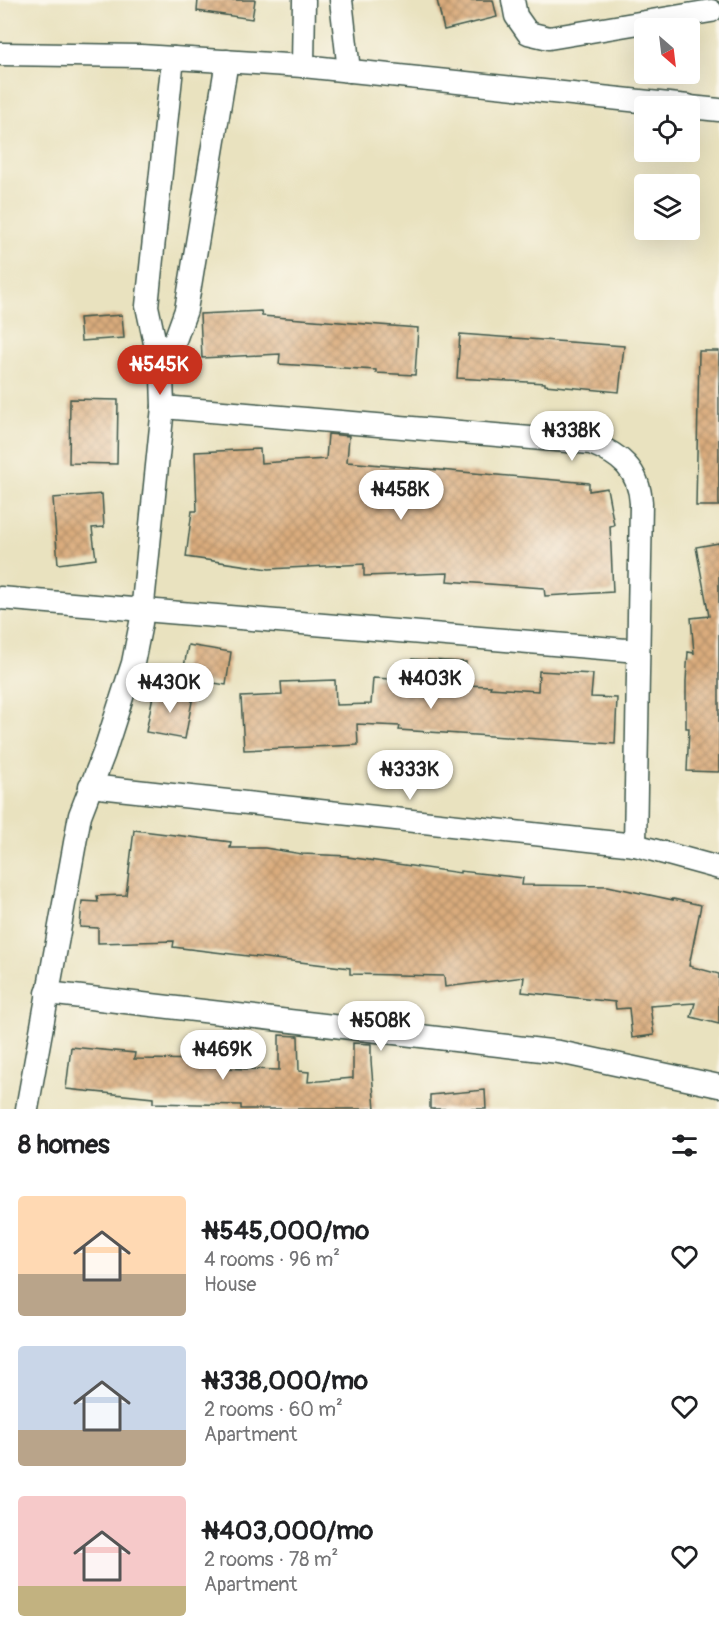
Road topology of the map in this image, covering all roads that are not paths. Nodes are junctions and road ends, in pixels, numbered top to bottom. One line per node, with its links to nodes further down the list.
1 (304, 0): 8 (street)
2 (341, 0): 9 (street)
3 (513, 0): 4 (street)
4 (711, 11)
5 (0, 54): 6 (street)
6 (173, 58): 7 (street); 13 (street)
7 (227, 61): 8 (street); 13 (street)
8 (303, 66): 9 (street)
9 (349, 70): 10 (street)
10 (634, 101)
11 (700, 108): 12 (street)
12 (719, 110)
13 (162, 376): 14 (street)
14 (163, 407): 16 (street); 17 (street)
15 (0, 598): 16 (street)
16 (143, 609): 17 (street); 18 (street)
17 (638, 651): 19 (street)
18 (90, 786): 19 (street); 21 (street)
19 (635, 845): 20 (street)
20 (719, 868)
21 (47, 993): 22 (street); 23 (street)
22 (719, 1086)
23 (27, 1109)

